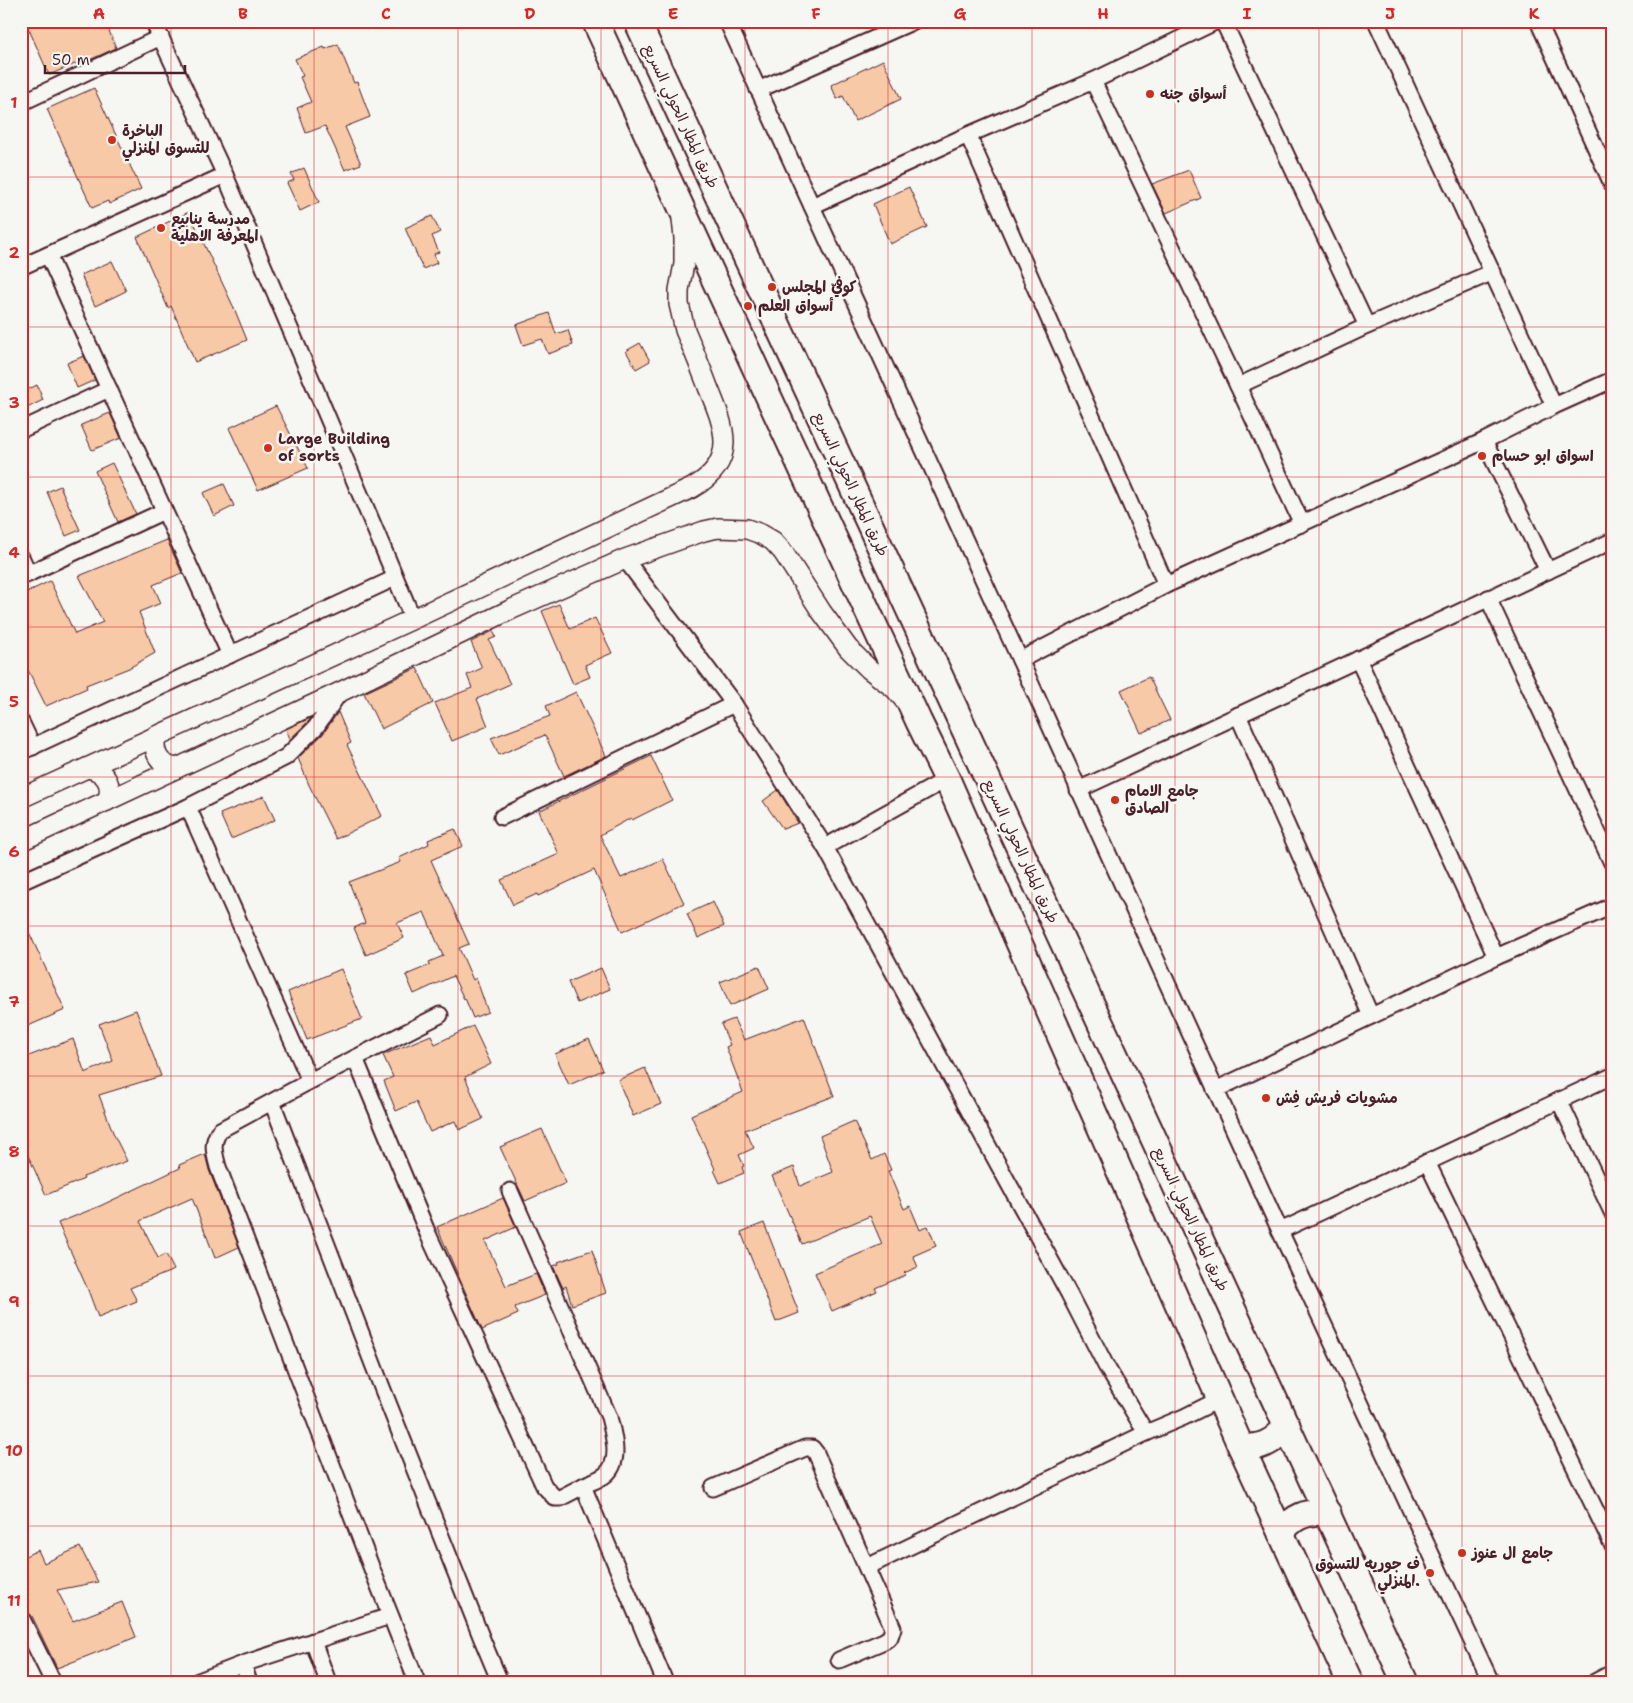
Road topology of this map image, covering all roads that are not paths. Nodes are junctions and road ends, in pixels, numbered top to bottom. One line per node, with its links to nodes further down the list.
1 (153, 21): 10 (street)
2 (595, 21): 17 (highway)
3 (637, 21): 77 (highway, طريق المطار الحولي السريع)
4 (727, 21): 12 (street)
5 (913, 21): 12 (street)
6 (1217, 21): 11 (street)
7 (1223, 21): 22 (street)
8 (1376, 21): 21 (street)
9 (1538, 21): 16 (street)
10 (161, 37): 13 (street); 15 (street)
11 (1093, 81): 14 (street); 24 (street)
12 (758, 90): 18 (street)
13 (21, 103)
14 (968, 135): 18 (street); 37 (street)
15 (225, 175): 19 (street); 36 (street)
16 (1612, 184)
17 (674, 191): 39 (street); 47 (highway)
18 (812, 206): 41 (street)
19 (48, 255): 20 (street); 25 (street)
20 (21, 267)
21 (1493, 272): 22 (street); 26 (street)
22 (1367, 326): 24 (street)
23 (1612, 380): 26 (street)
24 (1238, 386): 30 (street)
25 (109, 389): 27 (street); 29 (street)
26 (1554, 406): 28 (street)
27 (21, 430)
28 (1484, 441): 30 (street); 34 (street)
29 (164, 511): 35 (street); 40 (street)
30 (1302, 524): 37 (street)
31 (1612, 541): 34 (street)
32 (21, 557): 35 (street)
33 (625, 559): 43 (street); 44 (street); 47 (street)
34 (1548, 571): 38 (street)
35 (25, 575)
36 (395, 578): 39 (street); 40 (street)
37 (1166, 585): 41 (street)
38 (1488, 598): 42 (street); 60 (street)
39 (413, 619): 48 (street)
40 (230, 655): 49 (street)
41 (1020, 660): 53 (street)
42 (1358, 660): 45 (street); 63 (street)
43 (340, 692): 51 (street); 56 (street)
44 (734, 704): 57 (street); 59 (street)
45 (1238, 715): 53 (street); 65 (street)
46 (21, 722): 49 (street)
47 (919, 722): 52 (highway)
48 (156, 736): 50 (street); 51 (street)
49 (27, 749)
50 (88, 768): 54 (street); 55 (street)
51 (177, 768): 55 (street)
52 (947, 780): 59 (street); 76 (highway)
53 (1078, 790): 69 (street)
54 (21, 798)
55 (107, 801): 58 (street)
56 (188, 807): 61 (street); 68 (street)
57 (502, 817)
58 (21, 841)
59 (825, 847): 78 (street)
60 (1612, 863)
61 (21, 882)
62 (1612, 906): 63 (street)
63 (1496, 957): 65 (street)
64 (440, 1015): 66 (street)
65 (1371, 1016): 69 (street)
66 (355, 1058): 68 (street); 80 (street)
67 (1612, 1076): 70 (street)
68 (310, 1081): 71 (street)
69 (1215, 1090): 75 (street)
70 (1559, 1100): 72 (street); 74 (street)
71 (272, 1102): 86 (street); 97 (street)
72 (1427, 1162): 75 (street); 84 (street)
73 (510, 1190): 80 (street)
74 (1612, 1212)
75 (1280, 1231): 101 (street)
76 (1220, 1399): 78 (street); 79 (highway)
77 (1287, 1425): 79 (highway); 82 (highway, طريق المطار الحولي السريع)
78 (1146, 1433): 85 (street)
79 (1241, 1447): 83 (highway)
80 (584, 1486): 98 (street)
81 (713, 1488): 85 (street)
82 (1328, 1513): 83 (highway); 100 (highway, طريق المطار الحولي السريع)
83 (1281, 1533): 99 (highway)
84 (1612, 1544)
85 (867, 1567): 89 (street)
86 (390, 1616): 88 (street); 96 (street)
87 (21, 1617): 92 (street)
88 (313, 1641): 90 (street); 95 (street)
89 (839, 1660)
90 (243, 1664): 93 (street); 94 (street)
91 (1612, 1673): 102 (street)
92 (53, 1682)
93 (196, 1682)
94 (249, 1682)
95 (328, 1682)
96 (417, 1682)
97 (500, 1682)
98 (665, 1682)
99 (1350, 1682)
100 (1405, 1682)
101 (1491, 1682)
102 (1594, 1682)

